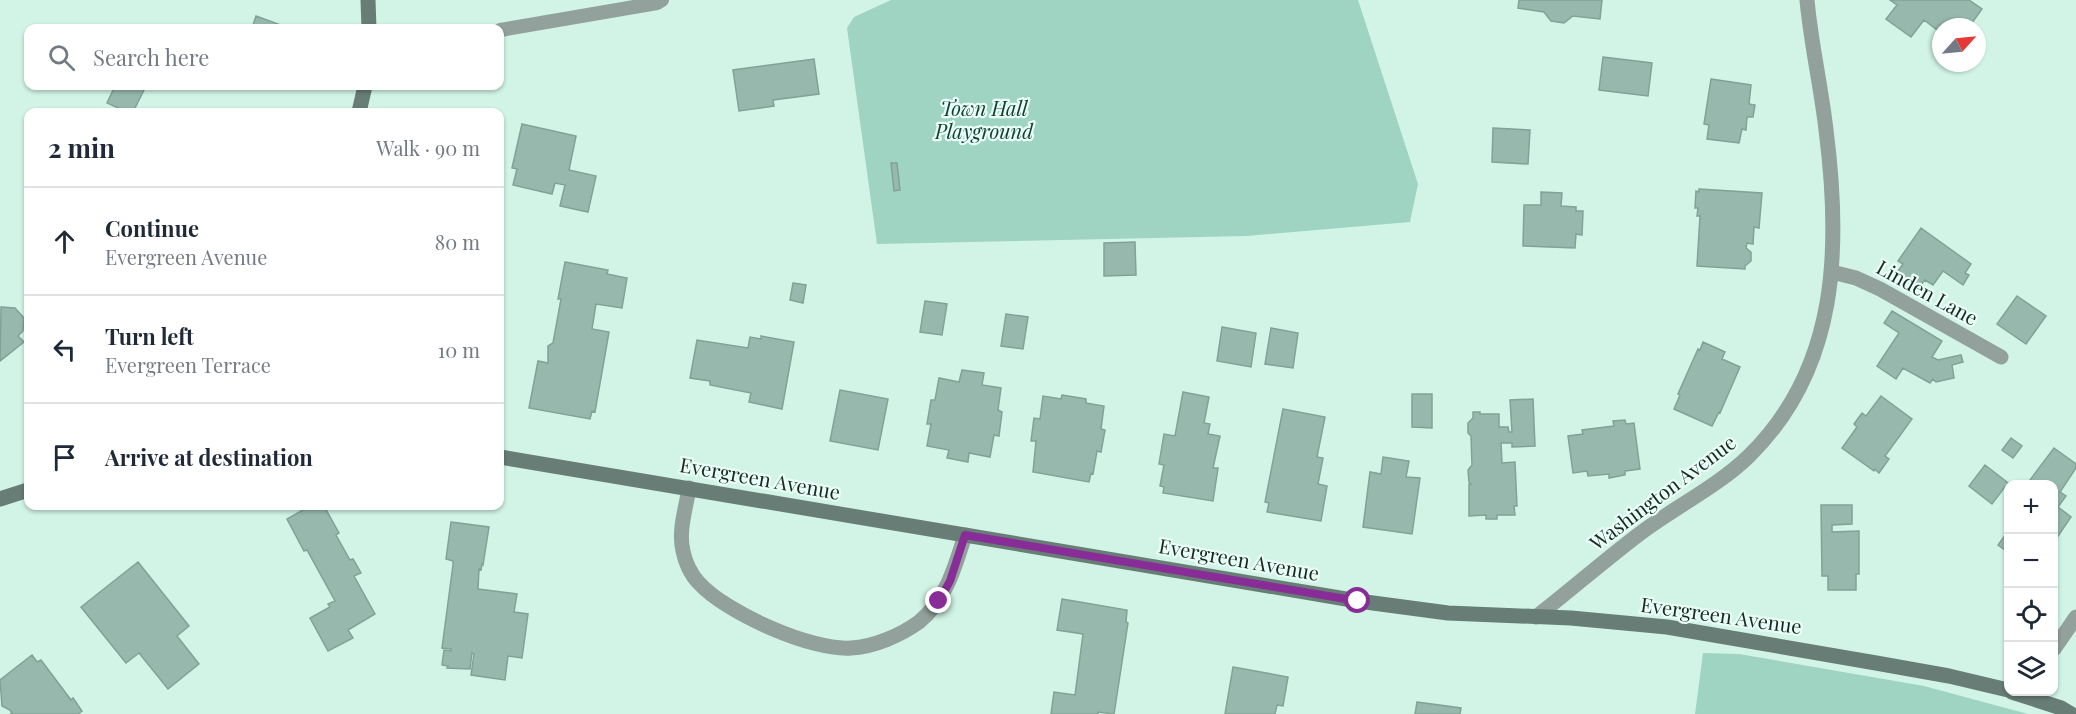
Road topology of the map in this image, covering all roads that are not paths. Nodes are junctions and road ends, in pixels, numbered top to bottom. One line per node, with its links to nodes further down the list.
1 (368, 0): 4 (main road)
2 (662, 0): 5 (lane)
3 (1807, 0): 8 (street, Washington Avenue)
4 (369, 24)
5 (504, 29)
6 (364, 90): 7 (main road)
7 (359, 108)
8 (1832, 272): 9 (street, Linden Lane); 15 (street, Washington Avenue)
9 (2001, 357)
10 (504, 458): 11 (main road, Evergreen Avenue)
11 (689, 488): 14 (main road, Evergreen Avenue); 14 (street)
12 (24, 491): 13 (main road)
13 (0, 499)
14 (965, 535): 15 (main road, Evergreen Avenue)
15 (1536, 617): 18 (main road, Evergreen Avenue)
16 (2076, 617): 17 (street)
17 (2058, 643)
18 (2004, 689)
19 (2028, 696): 20 (main road, Evergreen Avenue)
20 (2071, 714)

